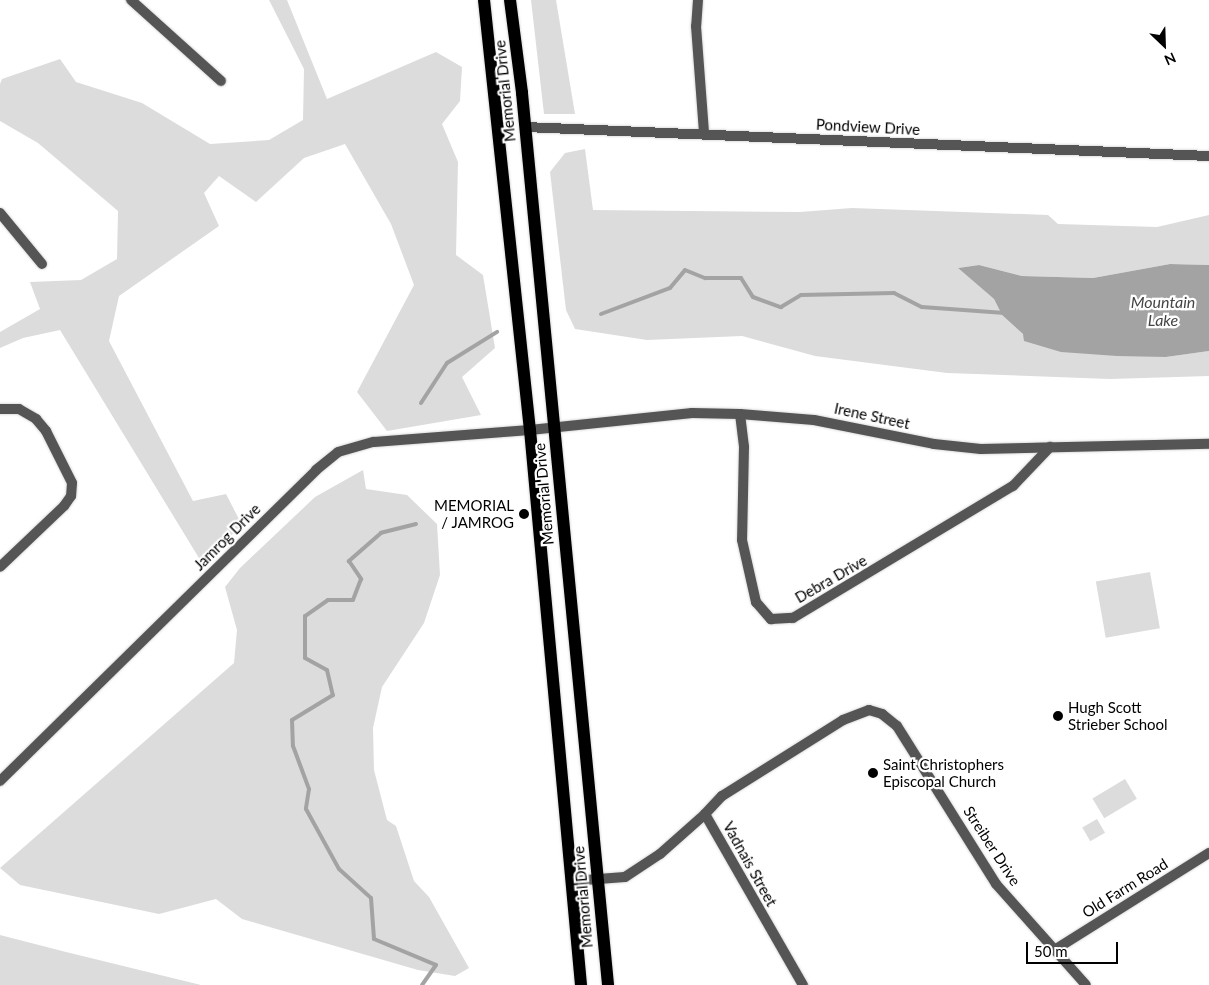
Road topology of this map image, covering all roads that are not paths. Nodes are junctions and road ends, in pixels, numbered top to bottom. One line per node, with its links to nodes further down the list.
1 (131, 0): 5 (street)
2 (484, 0): 14 (main road, Memorial Drive)
3 (510, 0): 6 (main road, Memorial Drive)
4 (698, 0): 7 (street)
5 (221, 82)
6 (525, 127): 7 (street, Pondview Drive); 13 (main road, Memorial Drive)
7 (704, 133): 8 (street, Pondview Drive)
8 (1209, 156)
9 (0, 213): 10 (street)
10 (42, 264)
11 (0, 409): 17 (street)
12 (740, 414): 13 (street, Irene Street); 16 (street, Irene Street); 16 (street, Debra Drive)
13 (554, 429): 14 (street, Irene Street); 21 (main road, Memorial Drive)
14 (530, 430): 18 (street, Jamrog Drive); 22 (main road, Memorial Drive)
15 (1209, 444): 16 (street, Irene Street)
16 (1050, 447)
17 (0, 567)
18 (0, 781)
19 (705, 814): 21 (street, Vadnais Street); 23 (street, Streiber Drive); 26 (street, Vadnais Street)
20 (1209, 853): 23 (street, Old Farm Road)
21 (598, 879): 22 (street, Vadnais Street); 25 (main road, Memorial Drive)
22 (572, 882): 24 (main road, Memorial Drive)
23 (1056, 948): 27 (street, Streiber Drive)
24 (581, 985)
25 (608, 985)
26 (803, 985)
27 (1086, 985)

